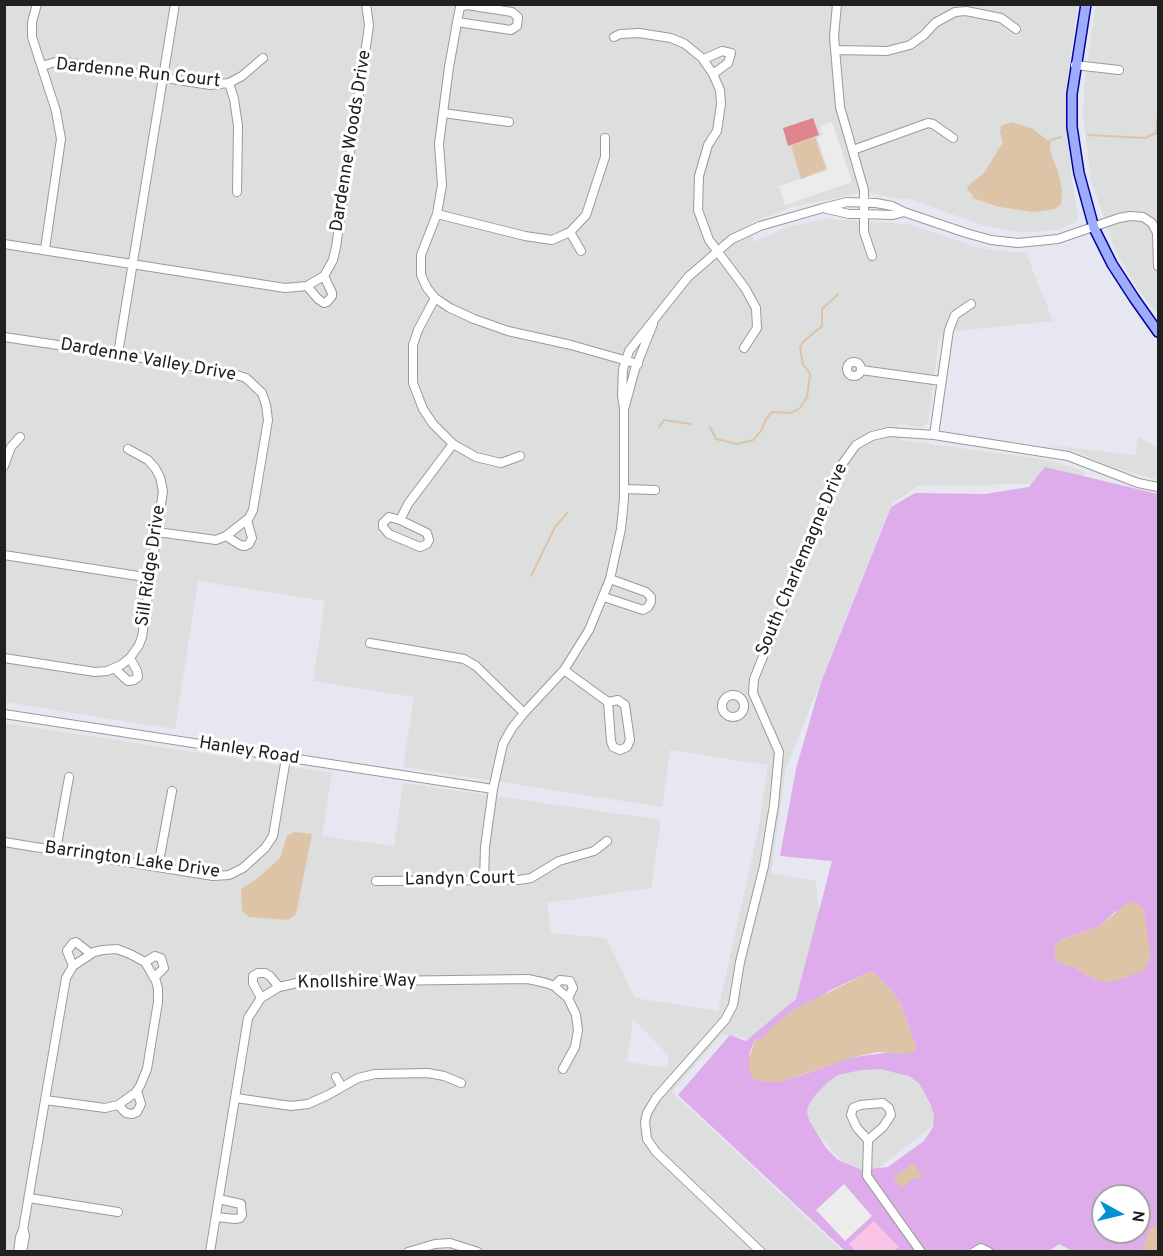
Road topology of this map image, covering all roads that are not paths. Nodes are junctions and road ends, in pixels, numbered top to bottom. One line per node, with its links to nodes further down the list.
1 (37, 4): 13 (street)
2 (175, 4): 16 (street)
3 (366, 4): 38 (street, Dardenne Woods Drive)
4 (837, 4): 9 (street)
5 (1086, 4): 12 (main road)
6 (457, 22): 6 (street); 18 (street)
7 (1016, 29): 9 (street)
8 (614, 38): 11 (street)
9 (835, 50): 22 (street)
10 (263, 58): 17 (street, Dardenne Run Court)
11 (704, 59): 15 (street); 15 (street)
12 (1076, 65): 14 (street); 29 (main road)
13 (42, 66): 16 (street, Dardenne Run Court); 32 (street)
14 (1119, 70)
15 (713, 74): 34 (street)
16 (162, 77): 17 (street, Dardenne Run Court); 36 (street)
17 (230, 83): 23 (street)
18 (443, 113): 19 (street); 27 (street)
19 (509, 122)
20 (605, 138): 30 (street)
21 (953, 138): 22 (street)
22 (853, 150): 24 (street)
23 (237, 192)
24 (865, 203): 25 (street); 26 (street); 28 (street)
25 (823, 208): 28 (street); 34 (street)
26 (904, 212): 28 (street); 29 (street)
27 (437, 214): 30 (street); 40 (street)
28 (863, 214): 35 (street)
29 (1094, 228): 37 (street); 43 (main road)
30 (570, 232): 33 (street)
31 (4, 244): 32 (street)
32 (45, 249): 36 (street)
33 (581, 251)
34 (718, 252): 42 (street); 45 (street)
35 (872, 256)
36 (133, 263): 39 (street); 46 (street)
37 (1158, 266)
38 (324, 276): 39 (street); 39 (street, Dardenne Woods Drive)
39 (307, 286)
40 (435, 298): 47 (street); 54 (street)
41 (971, 304): 50 (street)
42 (655, 320): 47 (street); 48 (street)
43 (1158, 332)
44 (4, 338): 46 (street, Dardenne Valley Drive)
45 (744, 348)
46 (118, 354): 61 (street, Dardenne Valley Drive)
47 (626, 360): 48 (street); 51 (street)
48 (638, 364): 51 (street)
49 (861, 370): 50 (street)
50 (941, 381): 52 (street)
51 (624, 410): 59 (street)
52 (934, 435): 58 (street, South Charlemagne Drive); 74 (street, South Charlemagne Drive)
53 (20, 437): 57 (street)
54 (453, 444): 56 (street); 62 (street)
55 (129, 450): 63 (street, Sill Ridge Drive)
56 (520, 456)
57 (4, 466)
58 (1158, 487)
59 (625, 489): 60 (street); 67 (street)
60 (655, 490)
61 (247, 520): 64 (street); 64 (street, Dardenne Valley Drive)
62 (400, 520): 62 (street)
63 (157, 532): 64 (street, Dardenne Valley Drive); 66 (street, Sill Ridge Drive)
64 (226, 536)
65 (4, 555): 66 (street)
66 (151, 578): 71 (street, Sill Ridge Drive)
67 (610, 579): 68 (street); 68 (street)
68 (604, 597): 73 (street)
69 (370, 643): 77 (street)
70 (4, 658): 72 (street, Sill Ridge Drive)
71 (130, 658): 72 (street, Sill Ridge Drive); 72 (street, Sill Ridge Drive)
72 (114, 668)
73 (564, 670): 75 (street); 77 (street)
74 (756, 701): 76 (street); 114 (street, South Charlemagne Drive)
75 (608, 702): 75 (street)
76 (744, 703)
77 (525, 713): 81 (street)
78 (4, 714): 79 (street, Hanley Road)
79 (286, 758): 81 (street, Hanley Road); 86 (street, Barrington Lake Drive)
80 (69, 777): 85 (street)
81 (494, 789): 87 (street)
82 (172, 791): 86 (street)
83 (607, 841): 87 (street, Landyn Court)
84 (4, 842): 85 (street, Barrington Lake Drive)
85 (56, 850): 86 (street, Barrington Lake Drive)
86 (158, 867)
87 (484, 880): 88 (street, Landyn Court)
88 (376, 881)
89 (91, 954): 90 (street); 91 (street); 91 (street)
90 (145, 962): 92 (street); 92 (street)
91 (73, 966): 103 (street)
92 (154, 978): 101 (street)
93 (554, 986): 94 (street, Knollshire Way); 96 (street, Knollshire Way); 96 (street, Knollshire Way)
94 (279, 987): 95 (street, Knollshire Way); 95 (street)
95 (261, 998): 102 (street)
96 (568, 998): 97 (street, Knollshire Way)
97 (563, 1069)
98 (336, 1077): 100 (street)
99 (461, 1083): 100 (street)
100 (342, 1087): 102 (street)
101 (137, 1091): 104 (street); 104 (street)
102 (236, 1098): 107 (street)
103 (45, 1100): 104 (street); 106 (street)
104 (118, 1105)
105 (868, 1140): 105 (street); 115 (street)
106 (28, 1198): 108 (street); 110 (street)
107 (219, 1199): 109 (street); 109 (street)
108 (118, 1212)
109 (216, 1217): 111 (street)
110 (20, 1251)
111 (210, 1251)
112 (408, 1251): 113 (street)
113 (478, 1251)
114 (761, 1251)
115 (921, 1251)
116 (974, 1251): 117 (street)
117 (989, 1251)

